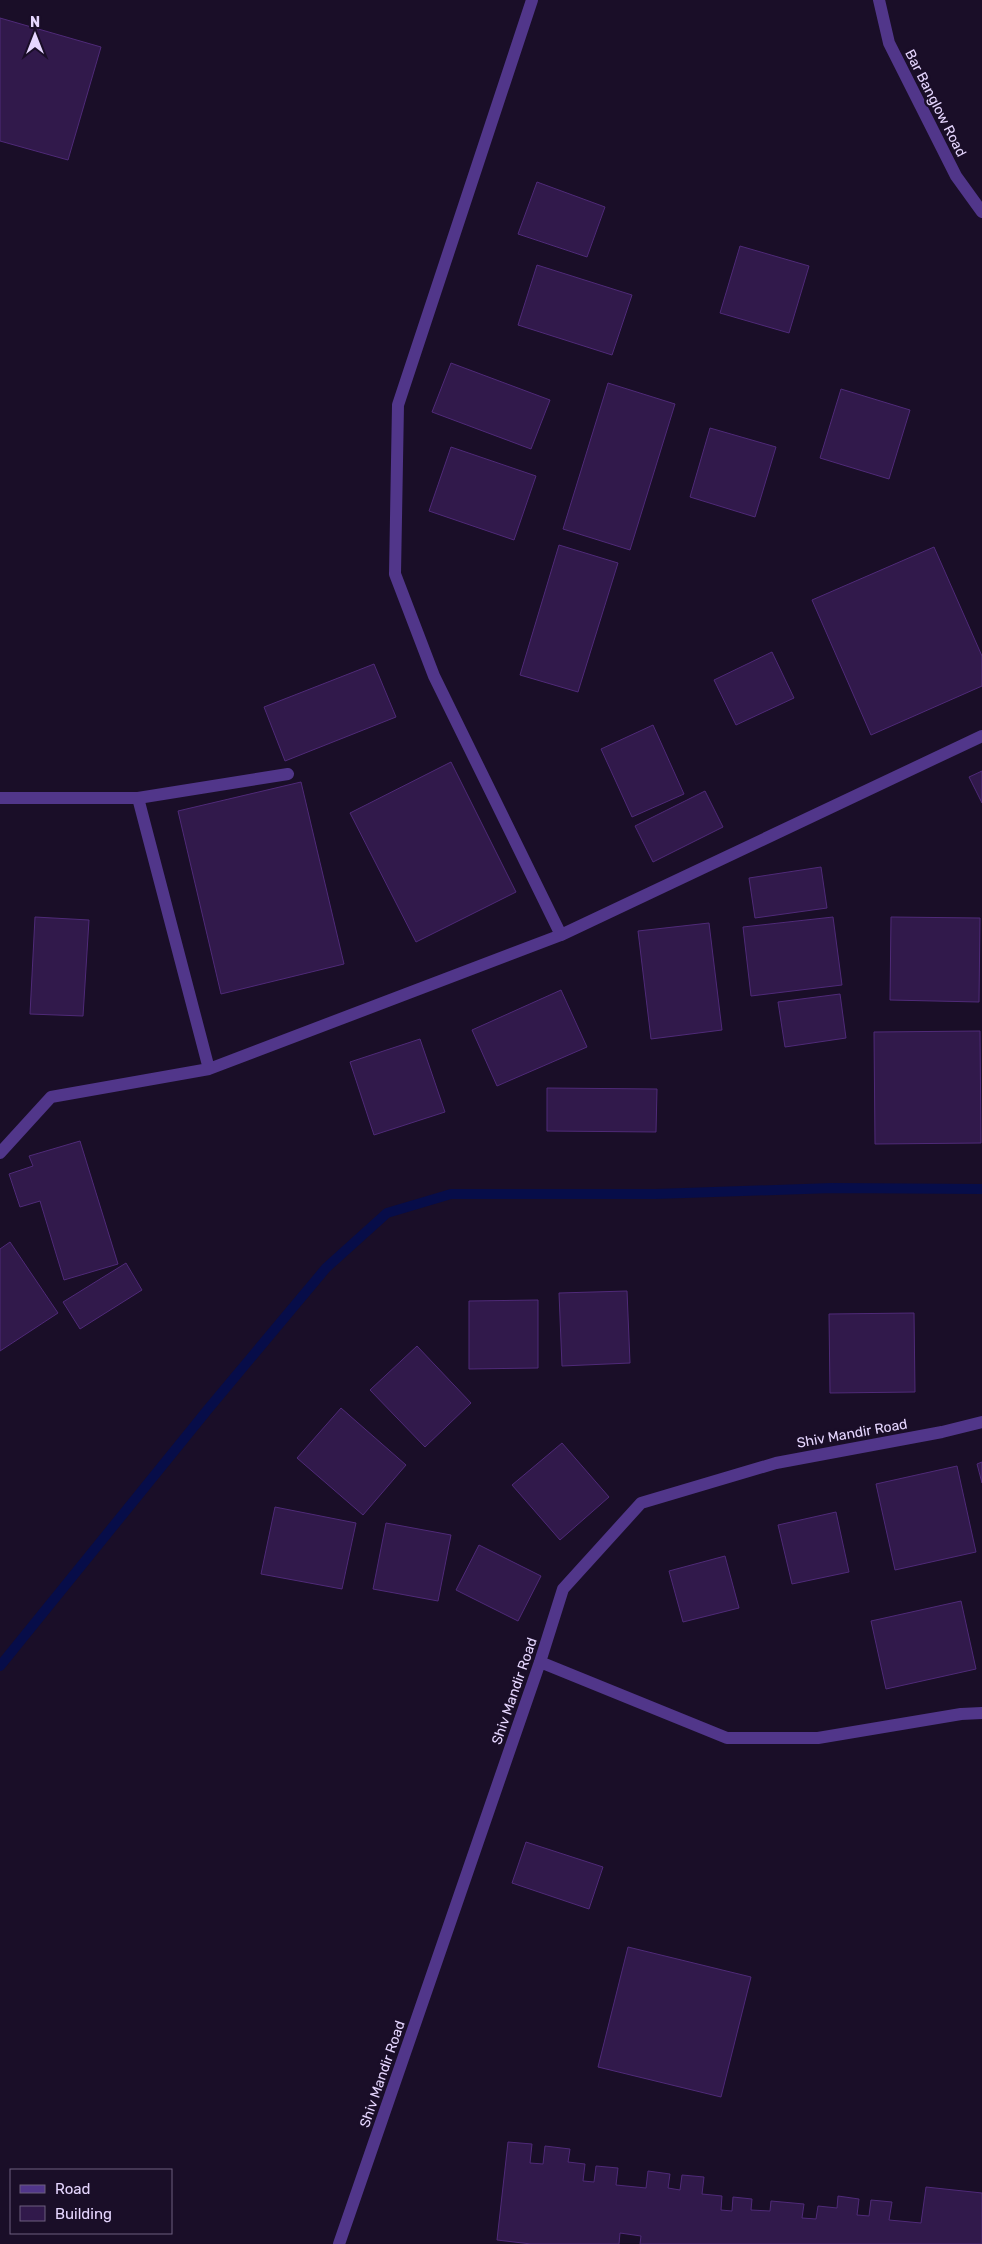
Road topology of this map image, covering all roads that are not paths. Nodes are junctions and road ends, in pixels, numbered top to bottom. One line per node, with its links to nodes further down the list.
1 (532, 0): 8 (street)
2 (878, 0): 3 (street, Bar Banglow Road)
3 (982, 212)
4 (982, 736): 8 (street)
5 (288, 774): 7 (street)
6 (0, 798): 7 (street)
7 (138, 798): 9 (street)
8 (561, 935): 9 (street)
9 (209, 1069): 10 (street)
10 (0, 1153)
11 (982, 1422): 12 (street, Shiv Mandir Road)
12 (540, 1662): 13 (street); 14 (street, Shiv Mandir Road)
13 (982, 1713)
14 (339, 2244)

